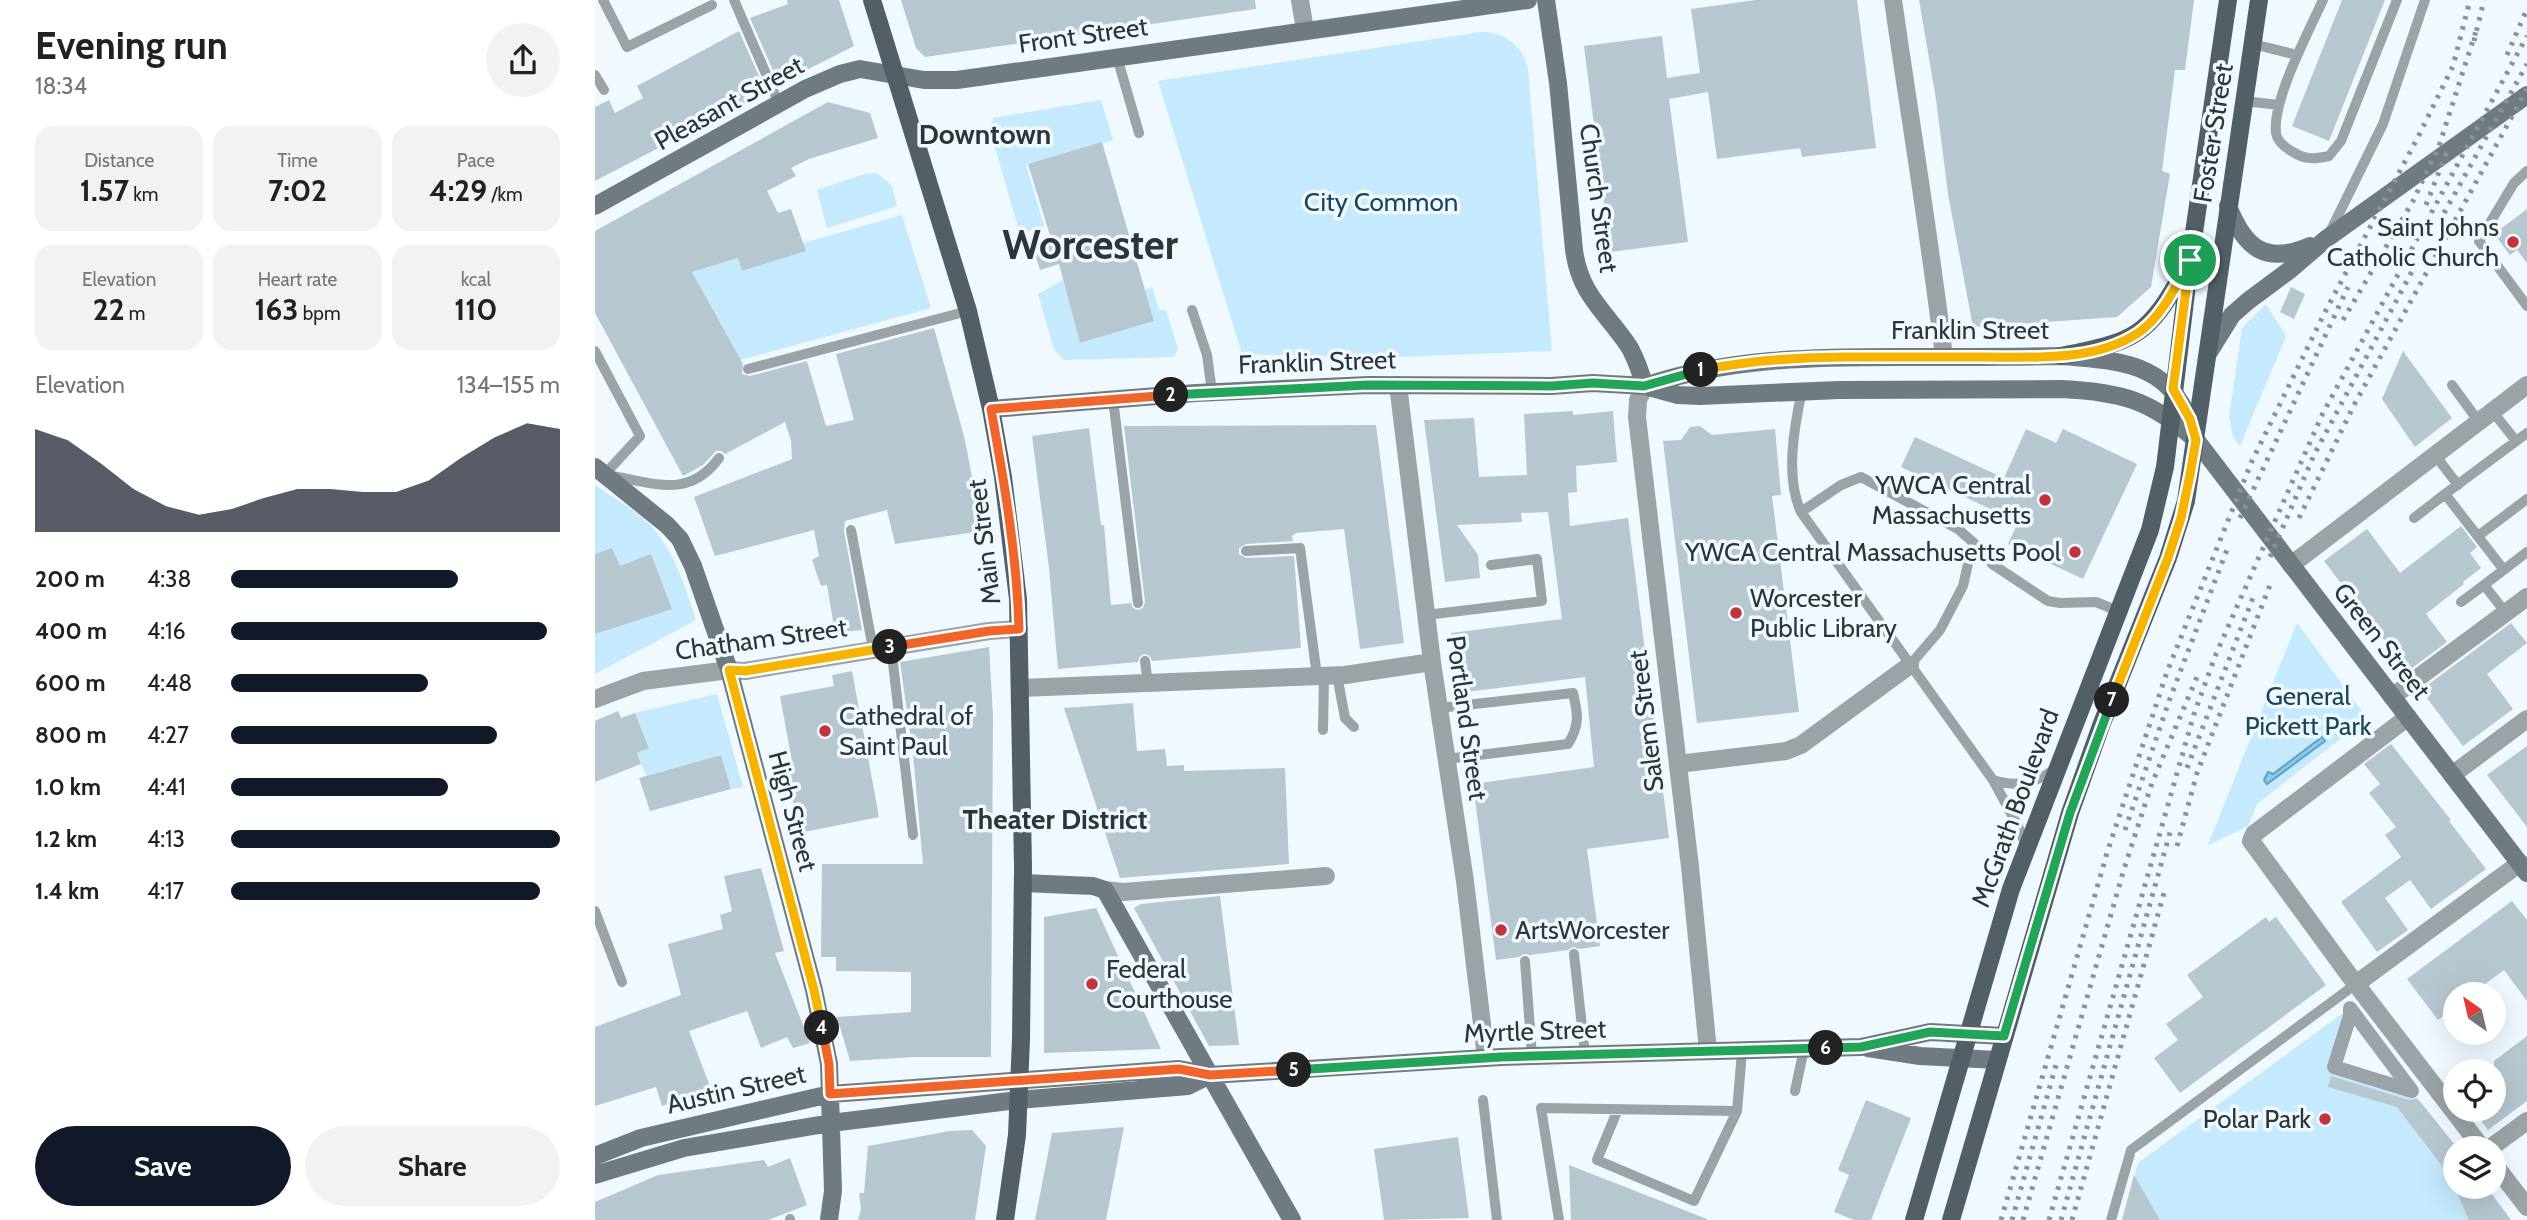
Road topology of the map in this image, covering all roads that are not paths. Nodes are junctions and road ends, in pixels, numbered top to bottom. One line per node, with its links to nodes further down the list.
1 (603, 0): 13 (lane)
2 (734, 0): 23 (lane)
3 (872, 0): 19 (main road, Main Street)
4 (1300, 0): 14 (street)
5 (1528, 0): 14 (main road, Front Street)
6 (1546, 0): 42 (main road, Church Street)
7 (1893, 0): 36 (street)
8 (2228, 0): 30 (main road, Foster Street)
9 (2259, 0): 15 (main road, Foster Street)
10 (2323, 0): 16 (lane)
11 (2397, 0): 24 (lane)
12 (2425, 0): 29 (lane)
13 (712, 5)
14 (1305, 30): 17 (main road, Front Street)
15 (2253, 44): 16 (lane); 22 (main road, Foster Street)
16 (2297, 55): 24 (lane)
17 (1117, 57): 19 (main road, Front Street); 25 (lane)
18 (595, 75): 20 (lane)
19 (895, 76): 23 (main road, Pleasant Street); 33 (main road, Main Street)
20 (604, 90)
21 (2527, 95): 29 (main road)
22 (2244, 101): 24 (lane); 28 (main road, Foster Street)
23 (779, 104): 27 (main road, Pleasant Street)
24 (2279, 105)
25 (1139, 133)
26 (2527, 171): 31 (lane)
27 (595, 206)
28 (2228, 206): 29 (main road); 37 (main road, Foster Street)
29 (2326, 239): 37 (main road)
30 (2190, 260): 35 (main road); 43 (main road, Foster Street)
31 (2527, 306)
32 (1192, 310): 45 (lane)
33 (968, 311): 38 (lane); 47 (main road, Main Street)
34 (595, 351): 55 (lane)
35 (2061, 356): 36 (main road, Franklin Street); 43 (main road, Franklin Street)
36 (1944, 357): 42 (main road, Franklin Street)
37 (2206, 358): 51 (main road, Foster Street)
38 (748, 369)
39 (2452, 385): 49 (lane)
40 (2527, 385): 49 (street)
41 (1398, 386): 42 (main road, Franklin Street); 45 (main road, Franklin Street); 75 (street, Portland Street)
42 (1644, 386): 44 (main road, Franklin Street); 94 (street, Salem Street)
43 (2173, 389): 48 (main road, Foster Street); 51 (main road, Franklin Street)
44 (1801, 391): 48 (main road, Franklin Street); 59 (lane)
45 (1212, 392): 46 (main road, Franklin Street)
46 (1113, 399): 47 (main road, Franklin Street); 72 (lane)
47 (991, 409): 76 (main road, Main Street)
48 (2170, 417): 51 (main road, Franklin Street); 73 (main road, McGrath Boulevard)
49 (2486, 417): 52 (lane); 53 (street)
50 (2527, 433): 52 (lane)
51 (2196, 440): 67 (main road, Green Street); 110 (main road, McGrath Boulevard)
52 (2516, 441): 56 (lane)
53 (2435, 455): 56 (lane); 67 (street)
54 (719, 458): 55 (lane)
55 (600, 471): 82 (main road, High Street)
56 (2458, 485): 57 (lane)
57 (2445, 494): 60 (lane); 62 (lane)
58 (2527, 499): 62 (lane)
59 (1801, 512): 63 (lane); 81 (lane)
60 (2414, 518)
61 (851, 530): 78 (lane)
62 (2478, 536): 68 (lane)
63 (1973, 542): 73 (lane); 81 (lane)
64 (1246, 551): 83 (lane)
65 (2527, 552): 68 (lane)
66 (1491, 565): 75 (lane)
67 (2291, 565): 86 (main road, Green Street)
68 (2504, 569): 69 (lane)
69 (2484, 586): 71 (lane); 74 (lane)
70 (2527, 597): 74 (street)
71 (2461, 602)
72 (1138, 603)
73 (2119, 611): 95 (main road, McGrath Boulevard)
74 (2506, 613): 86 (street)
75 (1426, 615): 80 (street, Portland Street)
76 (1019, 629): 77 (street, Chatham Street); 85 (main road, Main Street)
77 (891, 646): 78 (street, Chatham Street); 98 (lane)
78 (873, 649): 82 (street, Chatham Street)
79 (1145, 661): 84 (lane)
80 (1432, 663): 83 (street); 88 (street, Portland Street)
81 (1910, 665): 94 (street); 97 (lane)
82 (729, 670): 87 (street, Chatham Street); 124 (main road, High Street)
83 (1326, 676): 84 (street); 91 (lane); 92 (lane)
84 (1148, 684): 85 (street)
85 (1021, 688): 102 (main road, Main Street)
86 (2392, 697): 89 (main road, Green Street)
87 (595, 699)
88 (1439, 708): 93 (street, Portland Street); 93 (lane)
89 (2408, 717): 96 (main road, Green Street); 108 (street)
90 (2527, 719): 96 (street)
91 (1354, 727)
92 (1323, 730)
93 (1446, 759): 117 (street, Portland Street)
94 (1678, 764): 113 (street, Salem Street)
95 (2057, 766): 97 (lane); 99 (main road, McGrath Boulevard)
96 (2452, 775): 100 (main road, Green Street)
97 (1993, 780): 99 (lane)
98 (912, 835)
99 (2026, 846): 109 (main road, McGrath Boulevard)
100 (2523, 868): 108 (street)
101 (1326, 876): 103 (street)
102 (1023, 883): 103 (main road); 122 (main road, Main Street)
103 (1105, 890): 121 (main road)
104 (595, 911): 107 (lane)
105 (1574, 954): 115 (lane)
106 (1525, 961): 116 (lane)
107 (622, 982)
108 (2356, 984): 131 (street); 144 (lane)
109 (1968, 1033): 110 (main road, Myrtle Street); 111 (main road, Myrtle Street); 118 (main road, McGrath Boulevard)
110 (2004, 1036): 119 (main road, McGrath Boulevard)
111 (1861, 1047): 112 (main road, Myrtle Street); 118 (main road, Myrtle Street)
112 (1804, 1049): 114 (main road, Myrtle Street); 123 (lane)
113 (1708, 1051): 114 (main road, Myrtle Street); 115 (main road, Myrtle Street)
114 (1742, 1052): 128 (lane)
115 (1585, 1054): 116 (main road, Myrtle Street)
116 (1532, 1056): 117 (main road, Myrtle Street)
117 (1486, 1058): 121 (main road, Myrtle Street)
118 (1961, 1058): 119 (main road, Myrtle Street); 142 (main road, McGrath Boulevard)
119 (1997, 1060): 143 (main road, McGrath Boulevard)
120 (2334, 1067): 120 (street)
121 (1210, 1075): 122 (main road, Myrtle Street); 125 (main road, Myrtle Street); 139 (main road)
122 (1018, 1081): 124 (main road, Austin Street); 125 (main road, Main Street)
123 (1795, 1091)
124 (830, 1094): 130 (main road, High Street); 133 (main road, Austin Street)
125 (1018, 1100): 130 (main road, Austin Street); 138 (main road, Main Street)
126 (1483, 1100): 140 (lane)
127 (1618, 1109): 128 (lane); 128 (lane); 141 (lane)
128 (1737, 1111)
129 (2527, 1121): 132 (street)
130 (831, 1123): 134 (main road, Austin Street); 137 (main road, High Street)
131 (2473, 1136)
132 (2506, 1136)
133 (595, 1156)
134 (595, 1175)
135 (2506, 1180): 136 (street)
136 (2527, 1207)
137 (829, 1220)
138 (1005, 1220)
139 (1292, 1220)
140 (1497, 1220)
141 (1559, 1220)
142 (1914, 1220)
143 (1951, 1220)
144 (2111, 1220)

